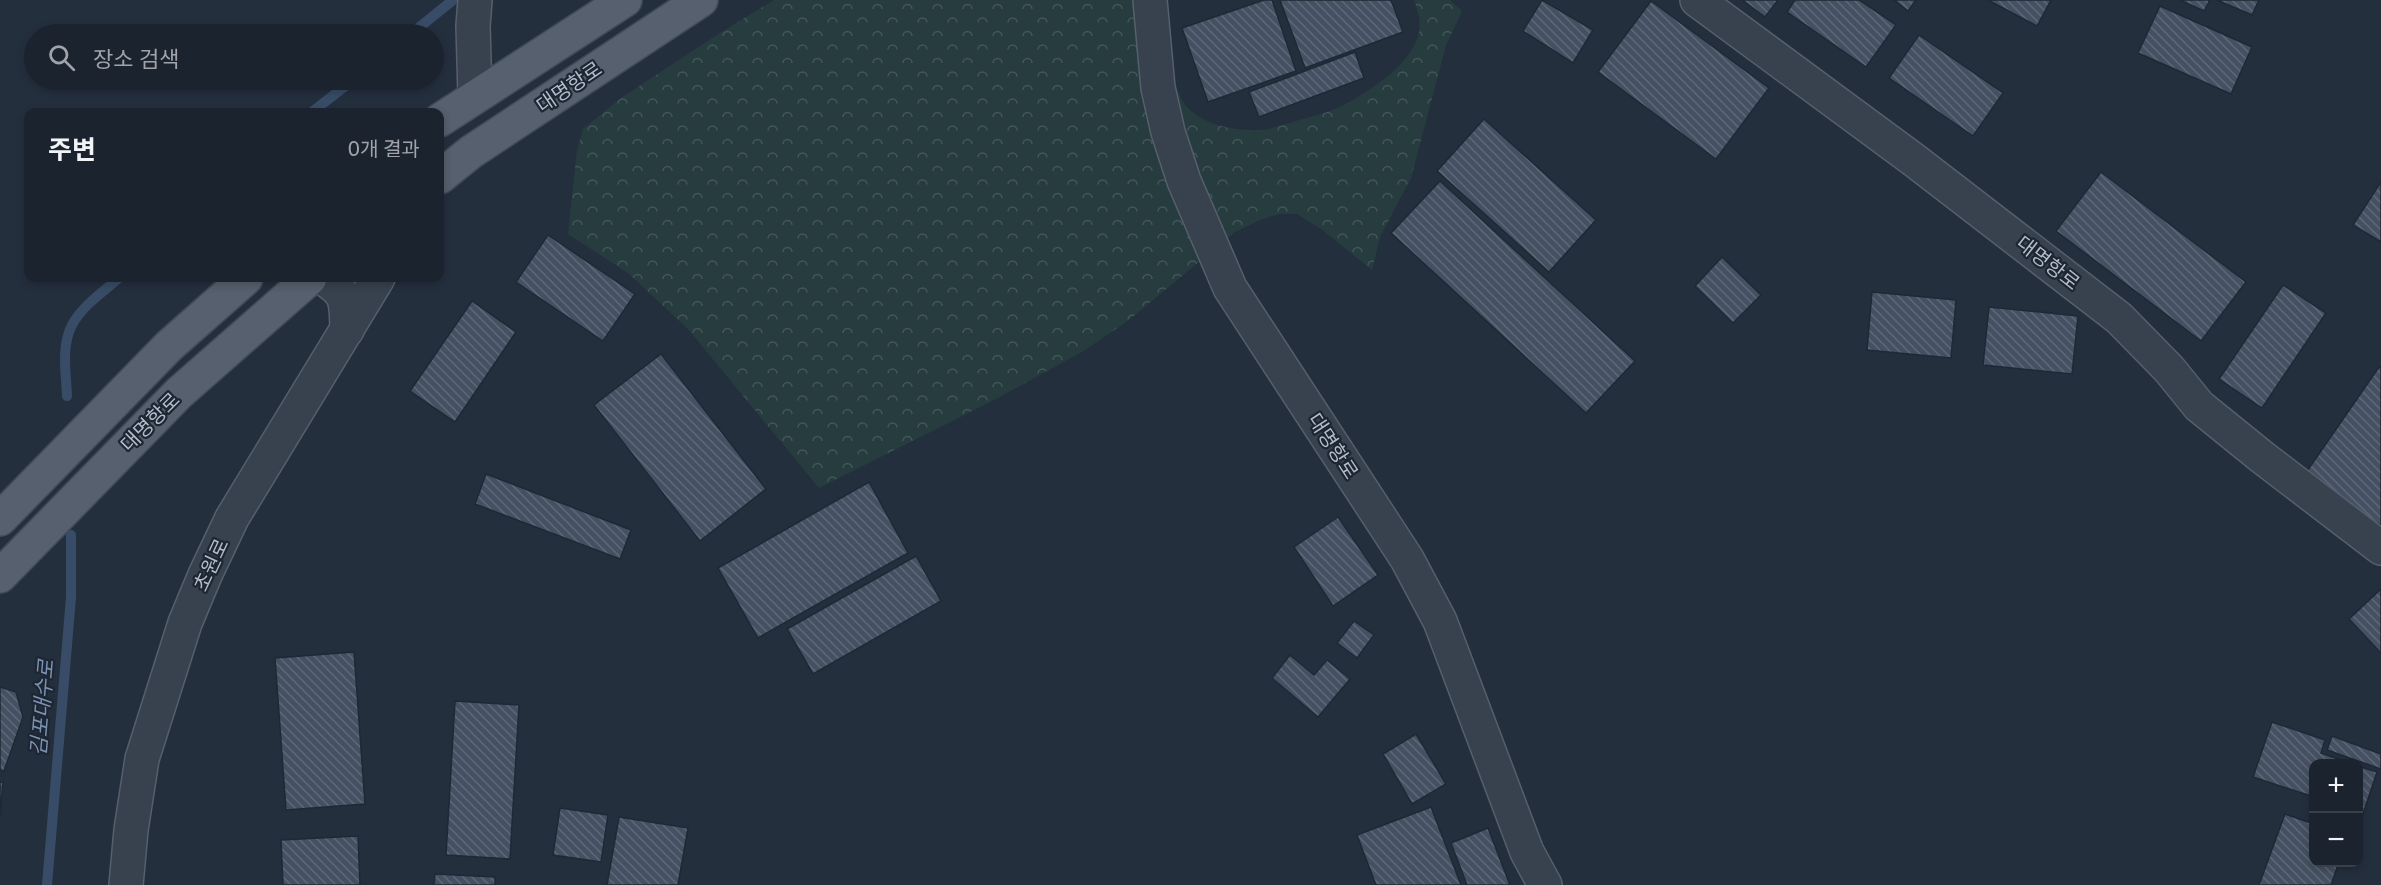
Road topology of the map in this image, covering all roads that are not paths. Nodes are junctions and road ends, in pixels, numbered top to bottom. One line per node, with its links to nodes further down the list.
1 (625, 0): 6 (main road)
2 (701, 0): 8 (main road, 대명항로)
3 (1150, 0): 20 (street, 대명항로)
4 (1697, 0): 17 (street, 대명항로)
5 (474, 13): 6 (street)
6 (475, 96): 7 (main road)
7 (444, 117)
8 (471, 152): 9 (main road, 대명항로); 10 (street)
9 (444, 174)
10 (444, 189)
11 (242, 282): 16 (main road, 대명항로)
12 (305, 282): 18 (main road, 대명항로)
13 (329, 282): 15 (street)
14 (376, 282): 15 (street, 초원로)
15 (346, 330): 19 (street, 초원로)
16 (0, 519)
17 (2381, 548)
18 (0, 576)
19 (126, 885)
20 (1545, 885)

